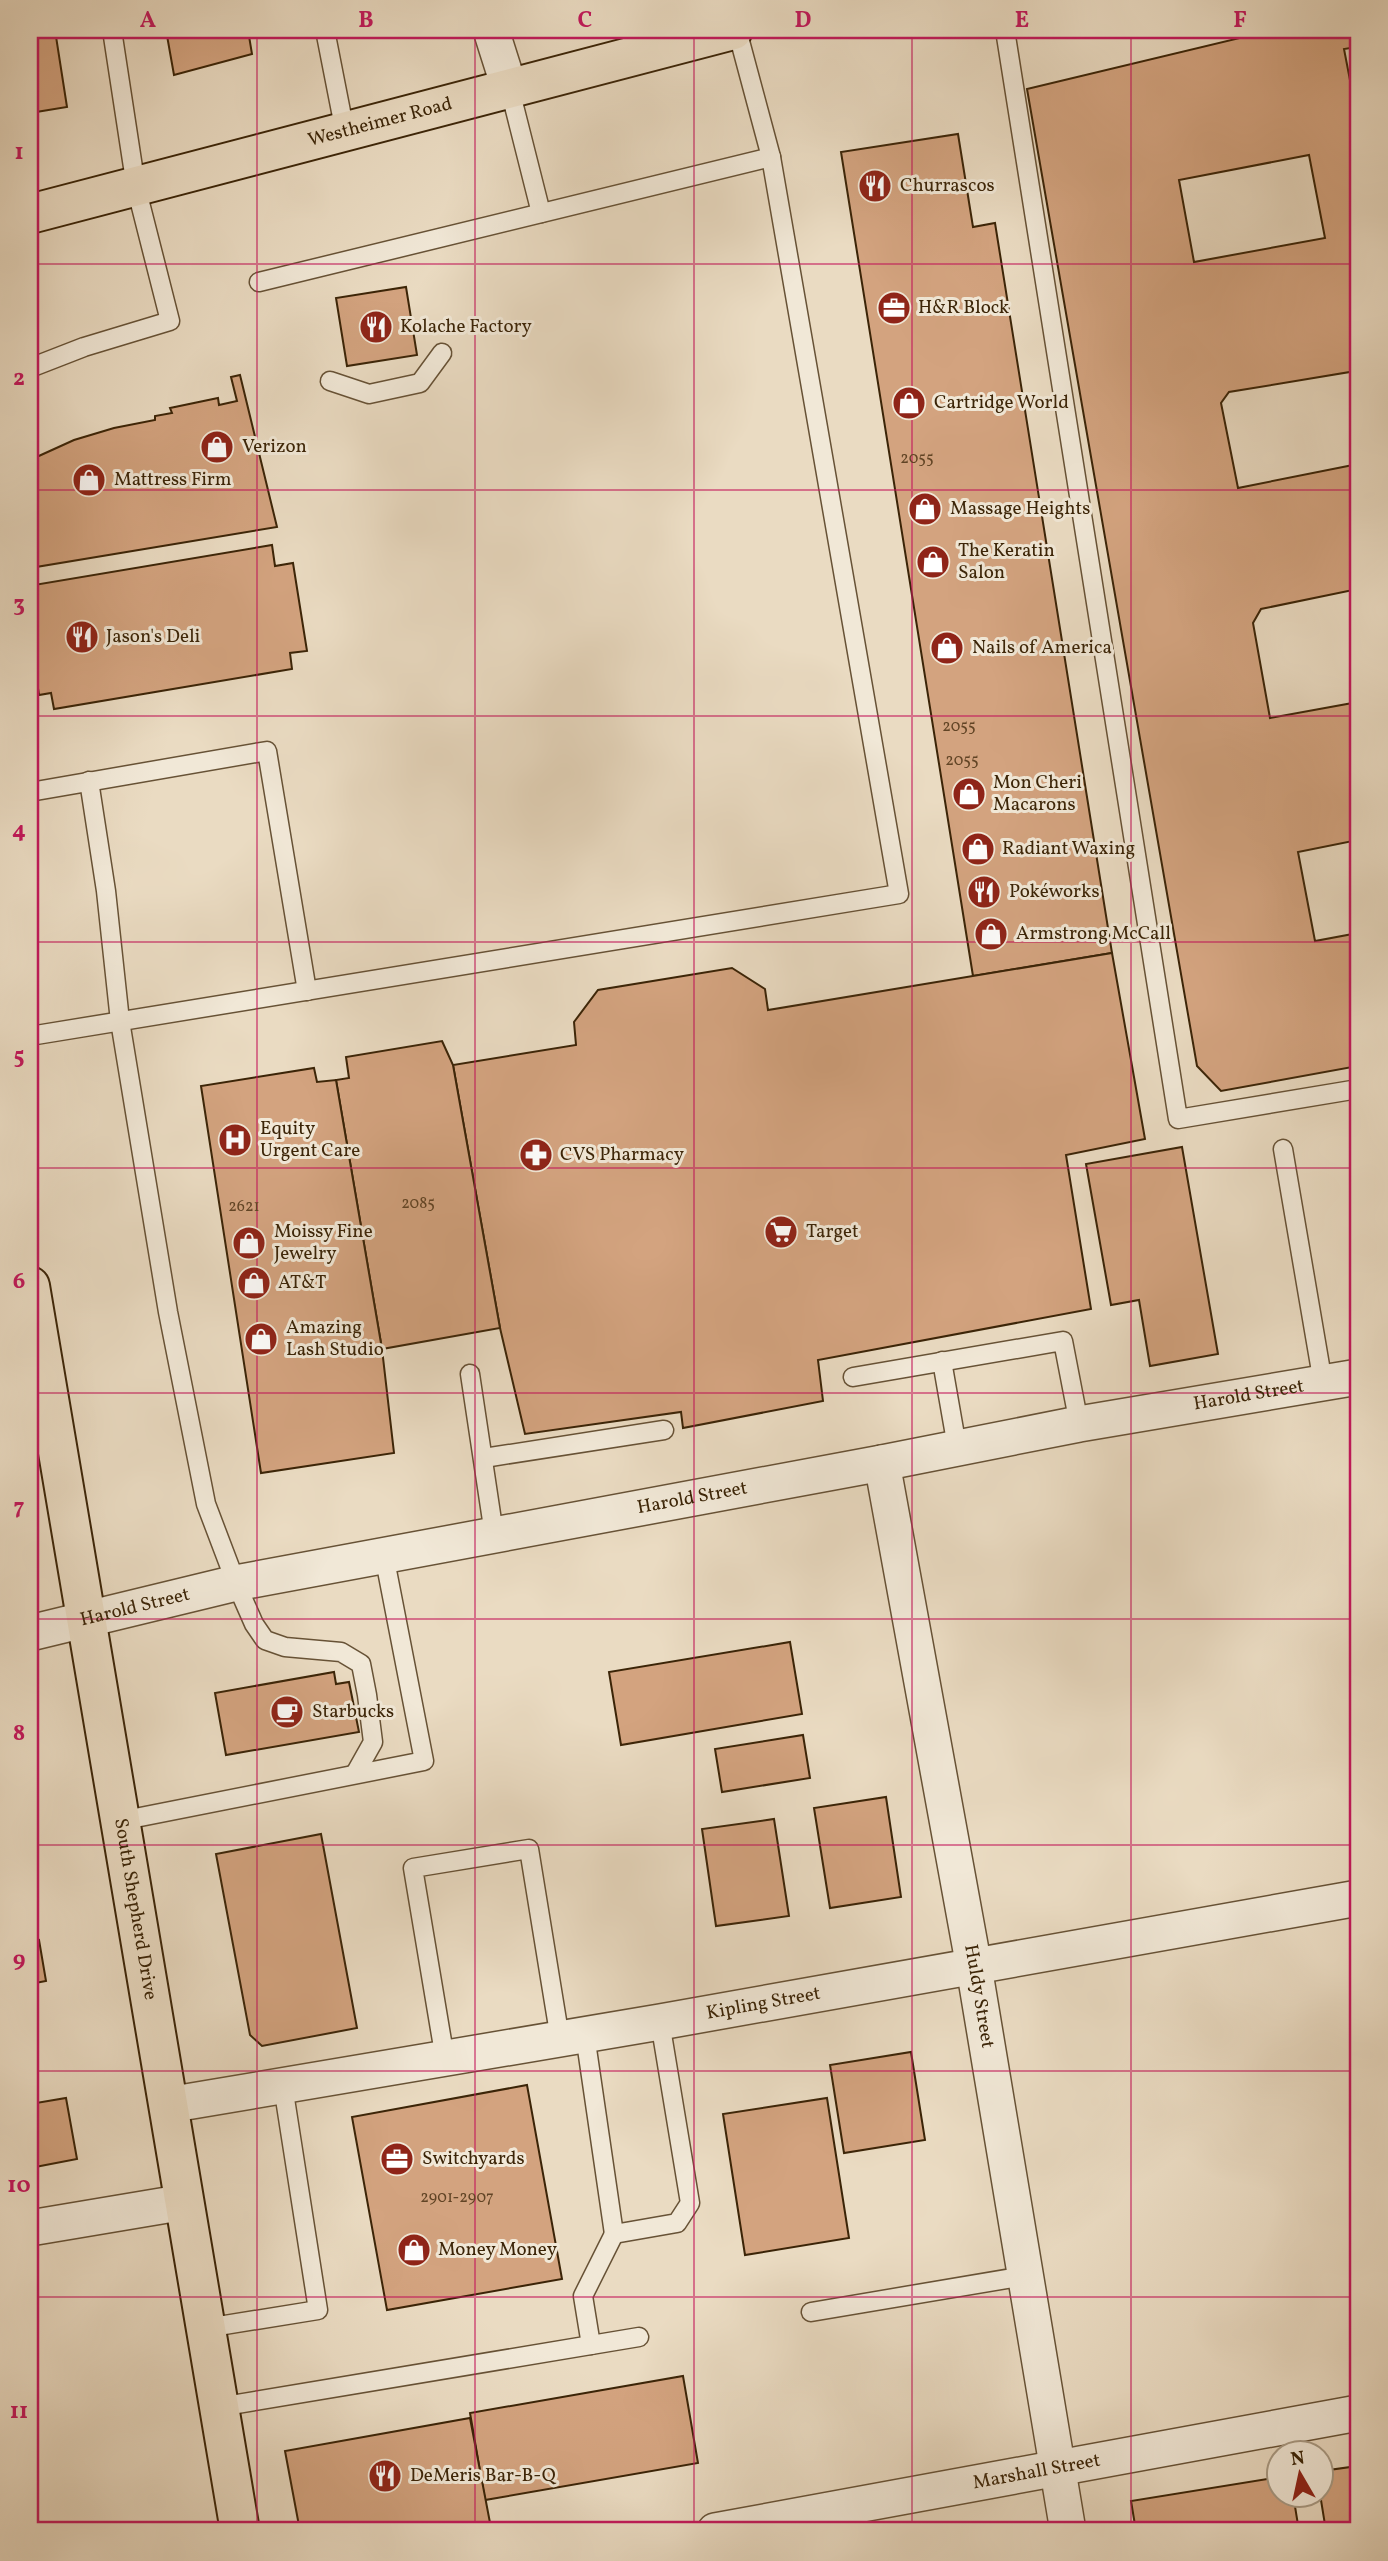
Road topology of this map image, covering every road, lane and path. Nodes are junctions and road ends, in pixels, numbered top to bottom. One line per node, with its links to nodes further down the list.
1 (112, 30): 9 (lane)
2 (325, 30): 7 (lane)
3 (491, 30): 6 (street)
4 (735, 30): 6 (main road, Westheimer Road); 8 (lane)
5 (1005, 30): 21 (lane)
6 (510, 90): 7 (main road, Westheimer Road); 10 (lane)
7 (345, 132): 9 (main road, Westheimer Road)
8 (771, 157): 10 (lane); 18 (lane)
9 (136, 187): 11 (main road, Westheimer Road); 14 (lane)
10 (541, 213): 12 (lane)
11 (30, 214)
12 (259, 282)
13 (442, 353): 15 (lane)
14 (30, 368)
15 (330, 381)
16 (89, 781): 17 (lane); 18 (lane); 19 (lane)
17 (30, 792)
18 (307, 991): 19 (lane)
19 (120, 1021): 20 (lane); 36 (lane)
20 (30, 1036)
21 (1358, 1089)
22 (1283, 1149): 28 (lane)
23 (30, 1286): 37 (main road, South Shepherd Drive)
24 (942, 1361): 26 (lane); 29 (lane); 31 (lane)
25 (470, 1374): 32 (lane)
26 (853, 1377)
27 (1358, 1377): 28 (street, Harold Street)
28 (1323, 1383): 29 (street, Harold Street)
29 (1079, 1424): 31 (street, Harold Street)
30 (664, 1430): 32 (lane)
31 (957, 1447): 33 (street, Harold Street)
32 (484, 1458): 34 (lane)
33 (882, 1463): 34 (street, Harold Street); 42 (street, Huldy Street)
34 (494, 1534): 35 (street, Harold Street)
35 (384, 1555): 36 (street, Harold Street); 39 (lane)
36 (236, 1583): 37 (street, Harold Street); 39 (lane)
37 (87, 1619): 38 (street, Harold Street); 40 (main road, South Shepherd Drive)
38 (30, 1633)
39 (355, 1774): 40 (lane)
40 (120, 1821): 47 (main road, South Shepherd Drive)
41 (1358, 1898): 42 (street, Kipling Street)
42 (974, 1968): 43 (street, Kipling Street); 51 (street, Huldy Street)
43 (660, 2022): 44 (street, Kipling Street); 50 (lane)
44 (572, 2037): 45 (street, Kipling Street); 45 (lane); 50 (lane)
45 (445, 2059): 46 (street, Kipling Street)
46 (283, 2086): 47 (street, Kipling Street); 53 (lane)
47 (168, 2105): 48 (main road, South Shepherd Drive)
48 (185, 2203): 49 (street); 53 (main road, South Shepherd Drive)
49 (30, 2228)
50 (614, 2234): 55 (lane)
51 (1024, 2276): 52 (lane); 58 (street, Huldy Street)
52 (811, 2312)
53 (206, 2328): 56 (main road, South Shepherd Drive)
54 (639, 2337): 55 (lane)
55 (591, 2345): 56 (lane)
56 (219, 2407): 60 (main road, South Shepherd Drive)
57 (1358, 2413): 58 (street, Marshall Street)
58 (1058, 2466): 59 (street, Marshall Street); 62 (street, Huldy Street)
59 (790, 2525): 61 (street, Marshall Street)
60 (240, 2531)
61 (715, 2531)
62 (1068, 2531)

